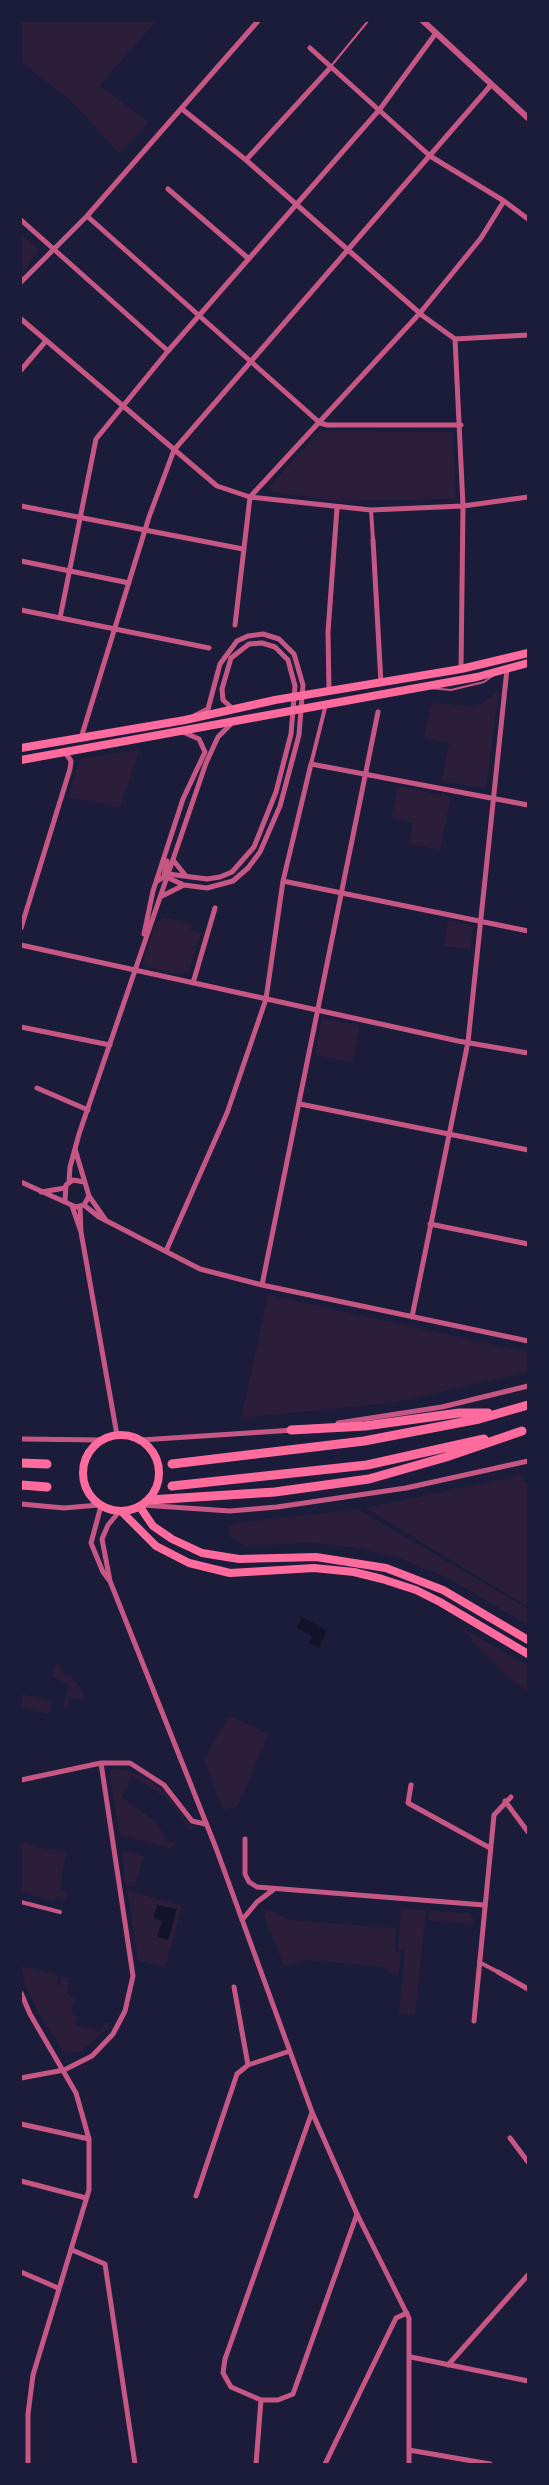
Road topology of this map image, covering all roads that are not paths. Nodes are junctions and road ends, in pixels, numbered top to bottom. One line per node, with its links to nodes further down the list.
1 (258, 21): 8 (street)
2 (368, 21): 6 (lane)
3 (423, 21): 4 (street)
4 (436, 33): 7 (street); 9 (street)
5 (310, 48): 6 (street)
6 (330, 68): 9 (street); 12 (street)
7 (491, 85): 10 (street); 11 (street)
8 (182, 109): 12 (street); 16 (street)
9 (380, 109): 11 (street); 15 (street)
10 (528, 118)
11 (430, 156): 14 (street); 20 (street)
12 (246, 160): 15 (street)
13 (168, 189): 21 (street)
14 (504, 201): 17 (street); 23 (street)
15 (297, 205): 20 (street); 21 (street)
16 (87, 216): 19 (street); 24 (street)
17 (528, 219)
18 (21, 220): 19 (street)
19 (54, 249): 22 (street); 29 (street)
20 (348, 251): 23 (street); 30 (street)
21 (249, 259): 24 (street)
22 (21, 282)
23 (420, 313): 27 (street); 33 (street)
24 (200, 316): 29 (street); 30 (street)
25 (21, 319): 28 (street)
26 (528, 335): 27 (street)
27 (455, 339): 34 (street)
28 (45, 342): 31 (street); 32 (street)
29 (168, 351): 32 (street)
30 (252, 362): 33 (street); 35 (street)
31 (21, 370)
32 (123, 407): 35 (street); 42 (street)
33 (320, 423): 34 (street); 36 (street)
34 (461, 425): 39 (street)
35 (174, 450): 36 (street); 43 (street)
36 (250, 497): 40 (street); 45 (street)
37 (528, 497): 39 (street)
38 (21, 506): 42 (street)
39 (463, 506): 41 (street); 56 (street)
40 (337, 508): 41 (street); 59 (street)
41 (371, 510): 44 (street)
42 (80, 518): 43 (street); 47 (street)
43 (145, 531): 45 (street); 48 (street)
44 (373, 540): 58 (street)
45 (243, 549): 51 (street)
46 (21, 561): 47 (street)
47 (69, 570): 48 (street); 50 (street)
48 (129, 584): 52 (street)
49 (21, 610): 50 (street)
50 (60, 618): 52 (street)
51 (235, 625)
52 (116, 629): 53 (street); 66 (street)
53 (209, 648)
54 (528, 652): 56 (main road)
55 (528, 663): 57 (main road)
56 (460, 669): 58 (main road)
57 (507, 669): 60 (main road); 72 (street)
58 (381, 682): 59 (main road)
59 (329, 690): 61 (main road)
60 (327, 703): 64 (main road); 70 (street)
61 (233, 708): 63 (main road); 77 (street)
62 (378, 712): 71 (street)
63 (184, 720): 66 (main road); 80 (street)
64 (234, 721): 65 (main road); 75 (street)
65 (181, 732): 68 (main road); 74 (street)
66 (81, 738): 67 (main road)
67 (21, 748)
68 (64, 752): 69 (main road); 85 (street)
69 (21, 760)
70 (311, 764): 71 (street); 78 (street)
71 (365, 774): 72 (street); 81 (street)
72 (493, 798): 73 (street); 84 (street)
73 (528, 805)
74 (170, 839): 76 (street); 79 (street)
75 (173, 860): 76 (street); 77 (street)
76 (166, 876): 77 (street); 79 (street); 80 (street); 82 (street)
77 (186, 876)
78 (283, 881): 81 (street); 91 (street)
79 (156, 882): 88 (street)
80 (183, 885): 82 (street)
81 (342, 893): 84 (street); 92 (street)
82 (162, 896): 88 (street)
83 (215, 908): 90 (street)
84 (480, 921): 86 (street); 94 (street)
85 (21, 928)
86 (528, 931)
87 (21, 945): 89 (street)
88 (141, 951): 89 (street)
89 (133, 971): 90 (street); 95 (street)
90 (193, 983): 91 (street)
91 (266, 999): 92 (street); 116 (street)
92 (318, 1009): 94 (street); 98 (street)
93 (21, 1027): 95 (street)
94 (468, 1042): 96 (street); 100 (street)
95 (110, 1046): 99 (street)
96 (528, 1053)
97 (37, 1088): 99 (street)
98 (300, 1104): 100 (street); 117 (street)
99 (88, 1110): 101 (street)
100 (449, 1135): 102 (street); 113 (street)
101 (75, 1149): 104 (street); 105 (street)
102 (528, 1150)
103 (21, 1182): 107 (street)
104 (69, 1182): 105 (street); 106 (street)
105 (84, 1182): 108 (street)
106 (65, 1188): 107 (street); 109 (street)
107 (41, 1192): 109 (street)
108 (89, 1196): 111 (street); 112 (street)
109 (65, 1200): 110 (street)
110 (72, 1206): 111 (street); 114 (street)
111 (82, 1206): 112 (street); 114 (street)
112 (105, 1219): 116 (street)
113 (430, 1224): 115 (street); 118 (street)
114 (81, 1232): 125 (street)
115 (528, 1244)
116 (166, 1251): 117 (street)
117 (262, 1286): 118 (street)
118 (412, 1317): 119 (street)
119 (528, 1341)
120 (528, 1386): 123 (street)
121 (528, 1405): 122 (highway)
122 (499, 1413): 123 (highway); 132 (highway)
123 (291, 1430): 128 (street)
124 (525, 1430): 134 (highway); 137 (highway)
125 (117, 1435): 127 (main road); 128 (main road)
126 (21, 1439): 127 (street)
127 (101, 1440): 138 (main road)
128 (141, 1440): 137 (main road)
129 (528, 1461): 137 (street)
130 (21, 1463): 131 (highway)
131 (47, 1464)
132 (172, 1464)
133 (21, 1485): 135 (highway)
134 (172, 1486)
135 (47, 1487)
136 (21, 1504): 138 (street)
137 (144, 1504): 139 (main road); 141 (main road)
138 (100, 1505): 139 (main road); 140 (street)
139 (121, 1512): 140 (street); 142 (main road)
140 (110, 1581): 148 (street)
141 (528, 1640)
142 (528, 1654)
143 (101, 1763): 144 (street); 148 (street); 165 (street)
144 (21, 1780)
145 (411, 1785): 151 (street)
146 (511, 1797): 147 (street)
147 (505, 1801): 149 (street); 151 (street)
148 (205, 1824): 156 (street)
149 (528, 1832)
150 (245, 1839): 152 (street)
151 (490, 1848): 154 (street)
152 (273, 1890): 154 (street); 156 (street)
153 (21, 1902): 155 (street)
154 (484, 1905): 157 (street)
155 (60, 1912)
156 (242, 1920): 163 (street)
157 (479, 1962): 158 (street); 162 (street)
158 (498, 1972): 160 (street)
159 (234, 1987): 164 (street)
160 (528, 1989)
161 (21, 1993): 165 (street)
162 (474, 2021)
163 (290, 2051): 164 (street); 167 (street)
164 (248, 2065): 173 (street)
165 (64, 2070): 166 (street); 170 (street)
166 (21, 2078)
167 (312, 2112): 175 (street); 184 (street)
168 (21, 2124): 170 (street)
169 (510, 2138): 171 (street)
170 (89, 2139): 174 (street)
171 (528, 2162)
172 (21, 2181): 174 (street)
173 (196, 2196)
174 (86, 2198): 176 (street)
175 (357, 2214): 180 (street); 184 (street)
176 (72, 2250): 179 (street); 187 (street)
177 (21, 2272): 179 (street)
178 (528, 2275): 182 (street)
179 (58, 2288): 186 (street)
180 (407, 2313): 181 (street); 189 (street)
181 (411, 2357): 182 (street); 185 (street)
182 (448, 2365): 183 (street)
183 (528, 2381)
184 (261, 2400): 188 (street)
185 (409, 2450): 190 (street); 191 (street)
186 (28, 2464)
187 (135, 2464)
188 (256, 2464)
189 (325, 2464)
190 (409, 2464)
191 (490, 2464)

